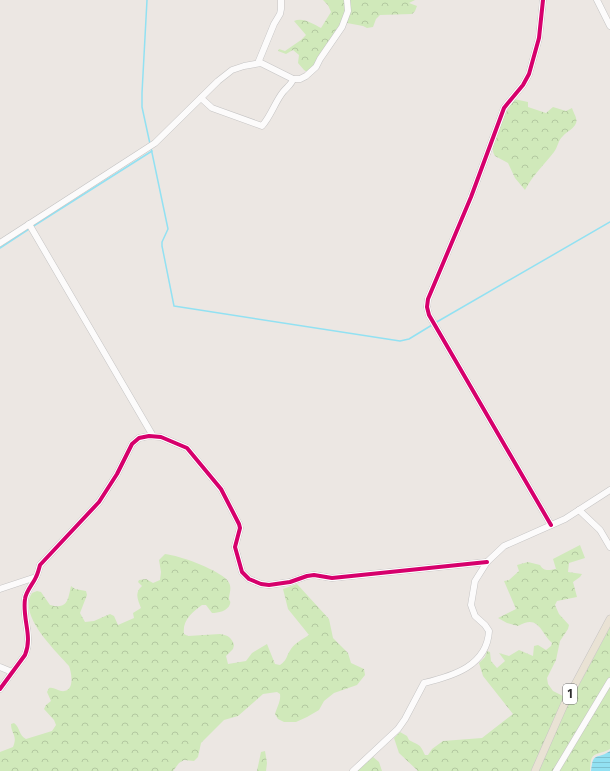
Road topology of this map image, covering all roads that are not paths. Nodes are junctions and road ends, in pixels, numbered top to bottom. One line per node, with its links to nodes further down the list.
1 (281, 0): 6 (street)
2 (347, 0): 7 (street)
3 (543, 0): 14 (street)
4 (597, 0): 5 (street)
5 (610, 26)
6 (258, 63): 7 (street); 8 (street)
7 (293, 79): 8 (street)
8 (201, 98): 9 (street)
9 (31, 226): 10 (street); 11 (street)
10 (0, 243)
11 (154, 436): 16 (street); 17 (street)
12 (610, 490): 13 (street)
13 (579, 510): 14 (street); 15 (street)
14 (551, 526): 16 (street)
15 (610, 546)
16 (487, 562): 24 (street)
17 (36, 577): 18 (street); 21 (street)
18 (0, 589)
19 (610, 619): 25 (main road, 1)
20 (0, 667): 21 (street)
21 (12, 672): 23 (street)
22 (610, 681): 26 (street)
23 (0, 689)
24 (353, 771)
25 (535, 771)
26 (556, 771)

